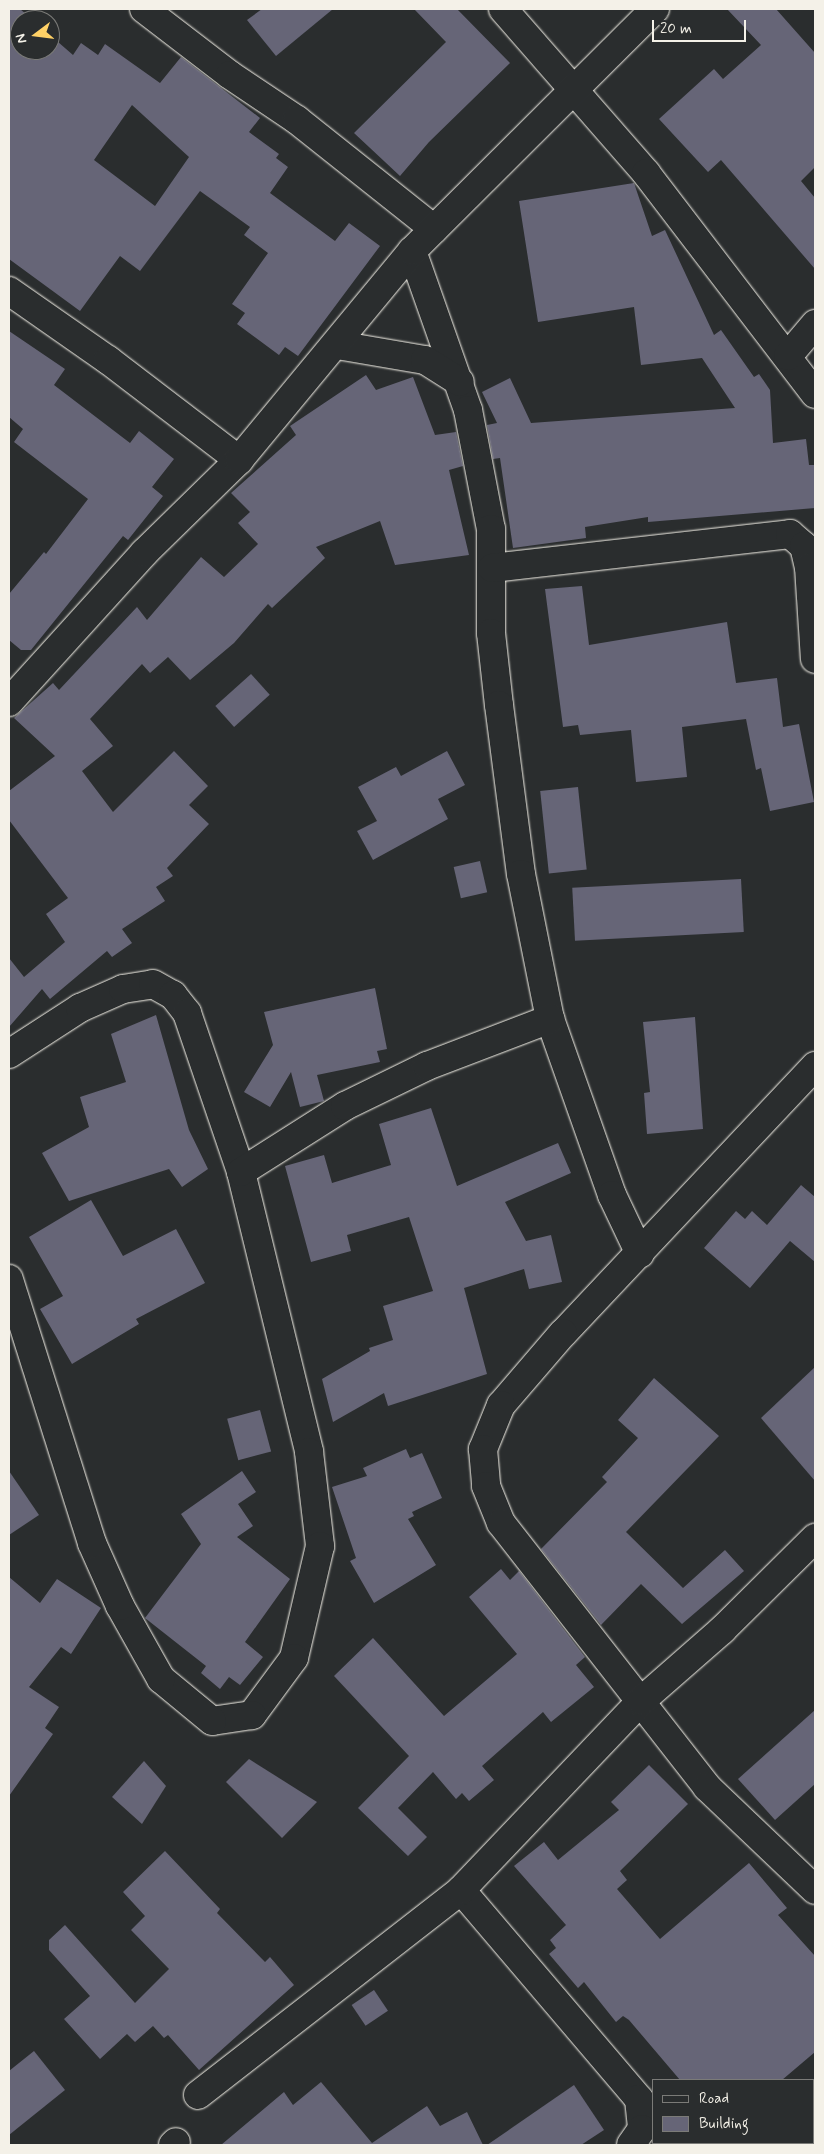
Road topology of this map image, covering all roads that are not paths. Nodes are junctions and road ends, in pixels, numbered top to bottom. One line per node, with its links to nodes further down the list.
1 (144, 9): 5 (street)
2 (503, 9): 4 (street)
3 (655, 9): 4 (street)
4 (574, 92): 5 (street); 10 (street)
5 (434, 228): 6 (street)
6 (412, 251): 9 (street); 11 (street)
7 (9, 291): 13 (street)
8 (815, 324): 10 (street)
9 (337, 345): 11 (street); 13 (street)
10 (788, 356): 12 (street)
11 (460, 382): 15 (street)
12 (815, 394)
13 (238, 460): 17 (street)
14 (809, 540): 15 (street); 16 (street)
15 (492, 568): 18 (street)
16 (815, 659)
17 (9, 702)
18 (550, 1019): 21 (street); 22 (street)
19 (9, 1054): 21 (street)
20 (815, 1066): 22 (street)
21 (241, 1172): 23 (street)
22 (640, 1254): 25 (street)
23 (9, 1279)
24 (815, 1538): 25 (street)
25 (641, 1701): 26 (street); 27 (street)
26 (461, 1890): 28 (street); 29 (street)
27 (815, 1890)
28 (198, 2095)
29 (631, 2145)

